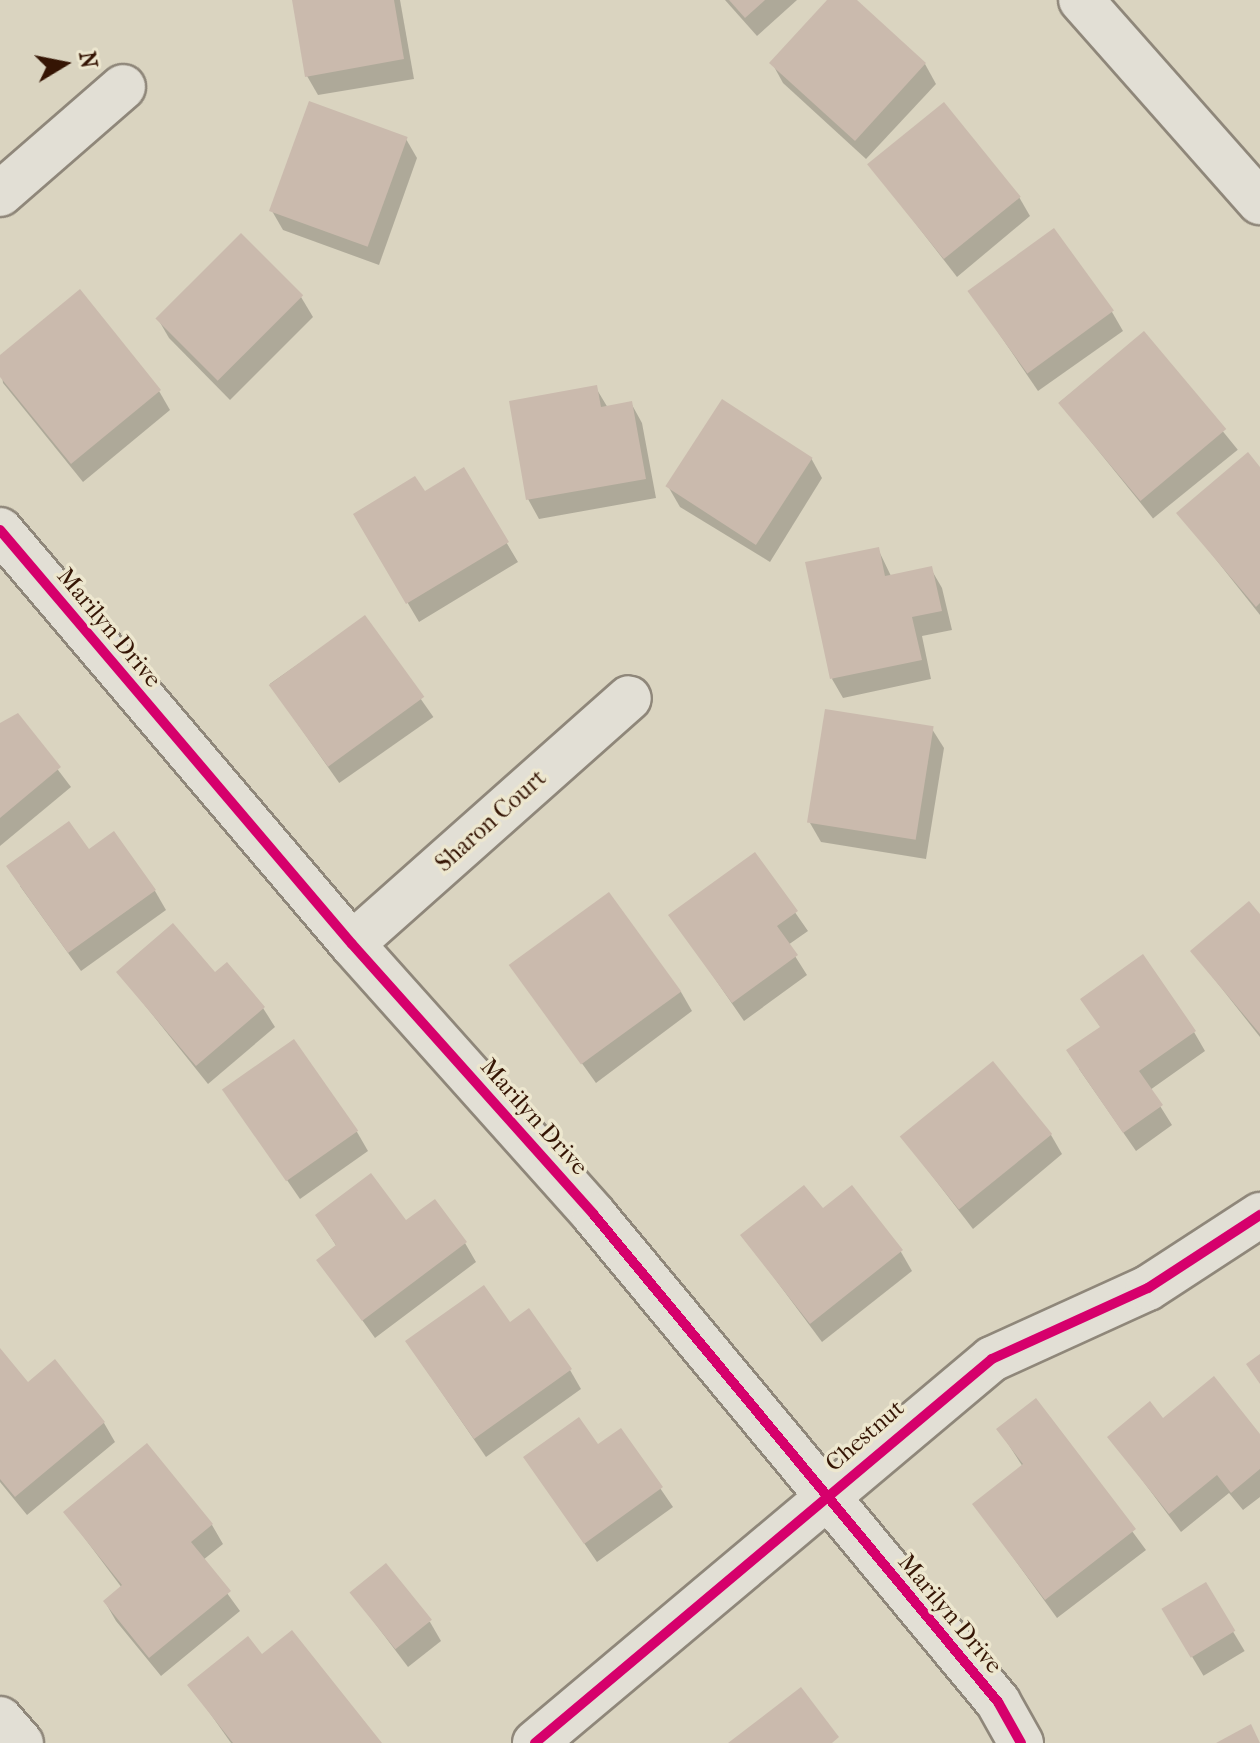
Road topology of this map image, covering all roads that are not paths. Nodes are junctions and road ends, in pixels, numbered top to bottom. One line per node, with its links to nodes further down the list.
1 (1081, 0): 4 (street)
2 (123, 87): 3 (street)
3 (0, 194)
4 (1260, 202)
5 (0, 530): 7 (street, Marilyn Drive)
6 (629, 698): 7 (street, Sharon Court)
7 (352, 944): 9 (street, Marilyn Drive)
8 (1260, 1215): 9 (street, Chestnut)
9 (825, 1497): 12 (street, Chestnut); 13 (street, Marilyn Drive)
10 (0, 1719): 11 (street)
11 (21, 1743)
12 (535, 1743)
13 (1021, 1743)

